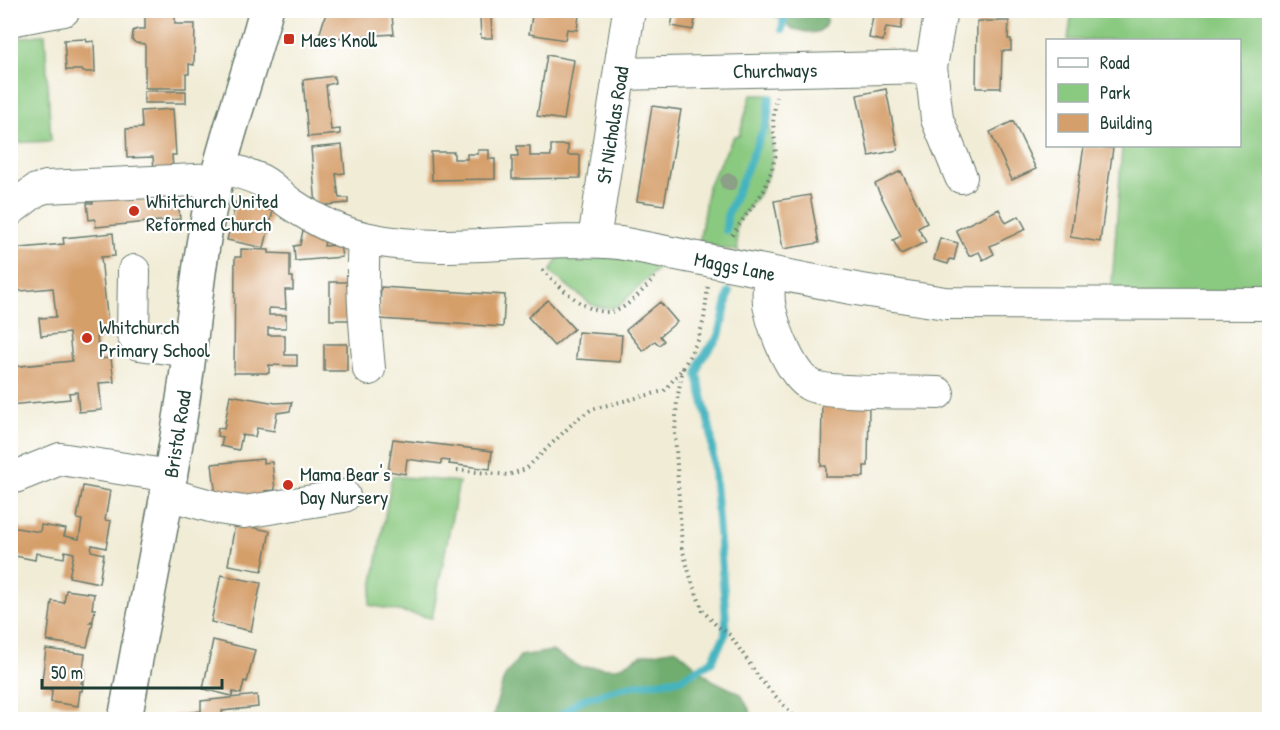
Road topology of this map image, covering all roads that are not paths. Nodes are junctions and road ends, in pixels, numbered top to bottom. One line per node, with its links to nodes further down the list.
1 (64, 10): 5 (street)
2 (629, 10): 7 (street, St Nicholas Road)
3 (941, 10): 6 (street)
4 (263, 11): 8 (highway, Bristol Road)
5 (10, 20)
6 (931, 67): 7 (street, Churchways); 9 (street)
7 (620, 74): 12 (street, St Nicholas Road)
8 (218, 172): 10 (street); 11 (street, Maggs Lane); 16 (highway, Bristol Road)
9 (961, 177)
10 (10, 210)
11 (364, 238): 12 (street, Maggs Lane); 17 (street)
12 (594, 240): 14 (street, Maggs Lane)
13 (134, 271): 16 (street)
14 (770, 272): 15 (street, Maggs Lane); 18 (street)
15 (1269, 304)
16 (189, 351): 20 (highway, Bristol Road)
17 (369, 369)
18 (939, 393)
19 (10, 479): 20 (street)
20 (169, 485): 21 (street); 22 (highway, Bristol Road)
21 (344, 496)
22 (125, 720)

